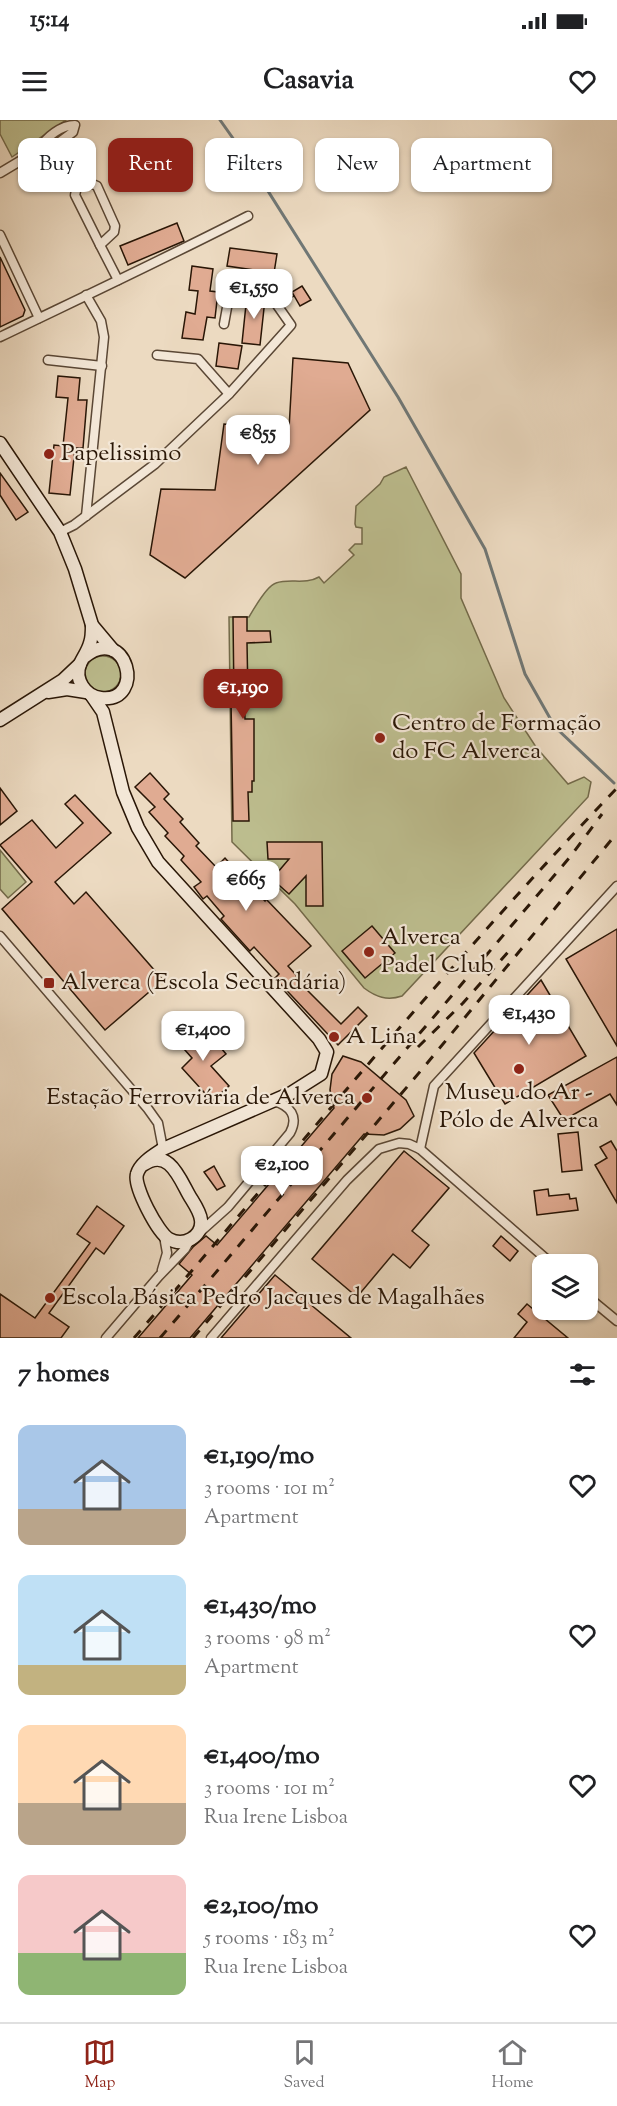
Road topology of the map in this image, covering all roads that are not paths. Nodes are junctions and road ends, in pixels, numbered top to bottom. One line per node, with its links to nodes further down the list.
1 (18, 162): 2 (street)
2 (0, 173)
3 (248, 216): 6 (street)
4 (0, 235): 8 (street)
5 (100, 245): 5 (street); 6 (street)
6 (118, 280): 7 (street)
7 (86, 295): 8 (street); 13 (street)
8 (39, 318): 10 (street)
9 (224, 324): 14 (street)
10 (0, 337)
11 (157, 355): 14 (street)
12 (48, 360): 13 (street)
13 (102, 366): 16 (street)
14 (230, 394): 16 (street)
15 (0, 443): 17 (street)
16 (86, 516): 17 (street)
17 (60, 532): 18 (street)
18 (92, 625): 19 (street); 20 (street)
19 (113, 650): 20 (street); 22 (street)
20 (82, 660): 21 (street); 22 (street)
21 (44, 693): 22 (street); 23 (street)
22 (89, 694): 26 (street)
23 (0, 720)
24 (617, 886): 28 (street)
25 (0, 936): 27 (street)
26 (274, 1101): 27 (street); 32 (street)
27 (163, 1149): 29 (street); 30 (street)
28 (420, 1149): 33 (street); 38 (street)
29 (143, 1165): 30 (street); 31 (street)
30 (175, 1171): 32 (street)
31 (164, 1236): 32 (street); 34 (street)
32 (192, 1238): 34 (street)
33 (541, 1254)
34 (159, 1276): 37 (street)
35 (598, 1305): 36 (street)
36 (617, 1321)
37 (106, 1338)
38 (211, 1338)

